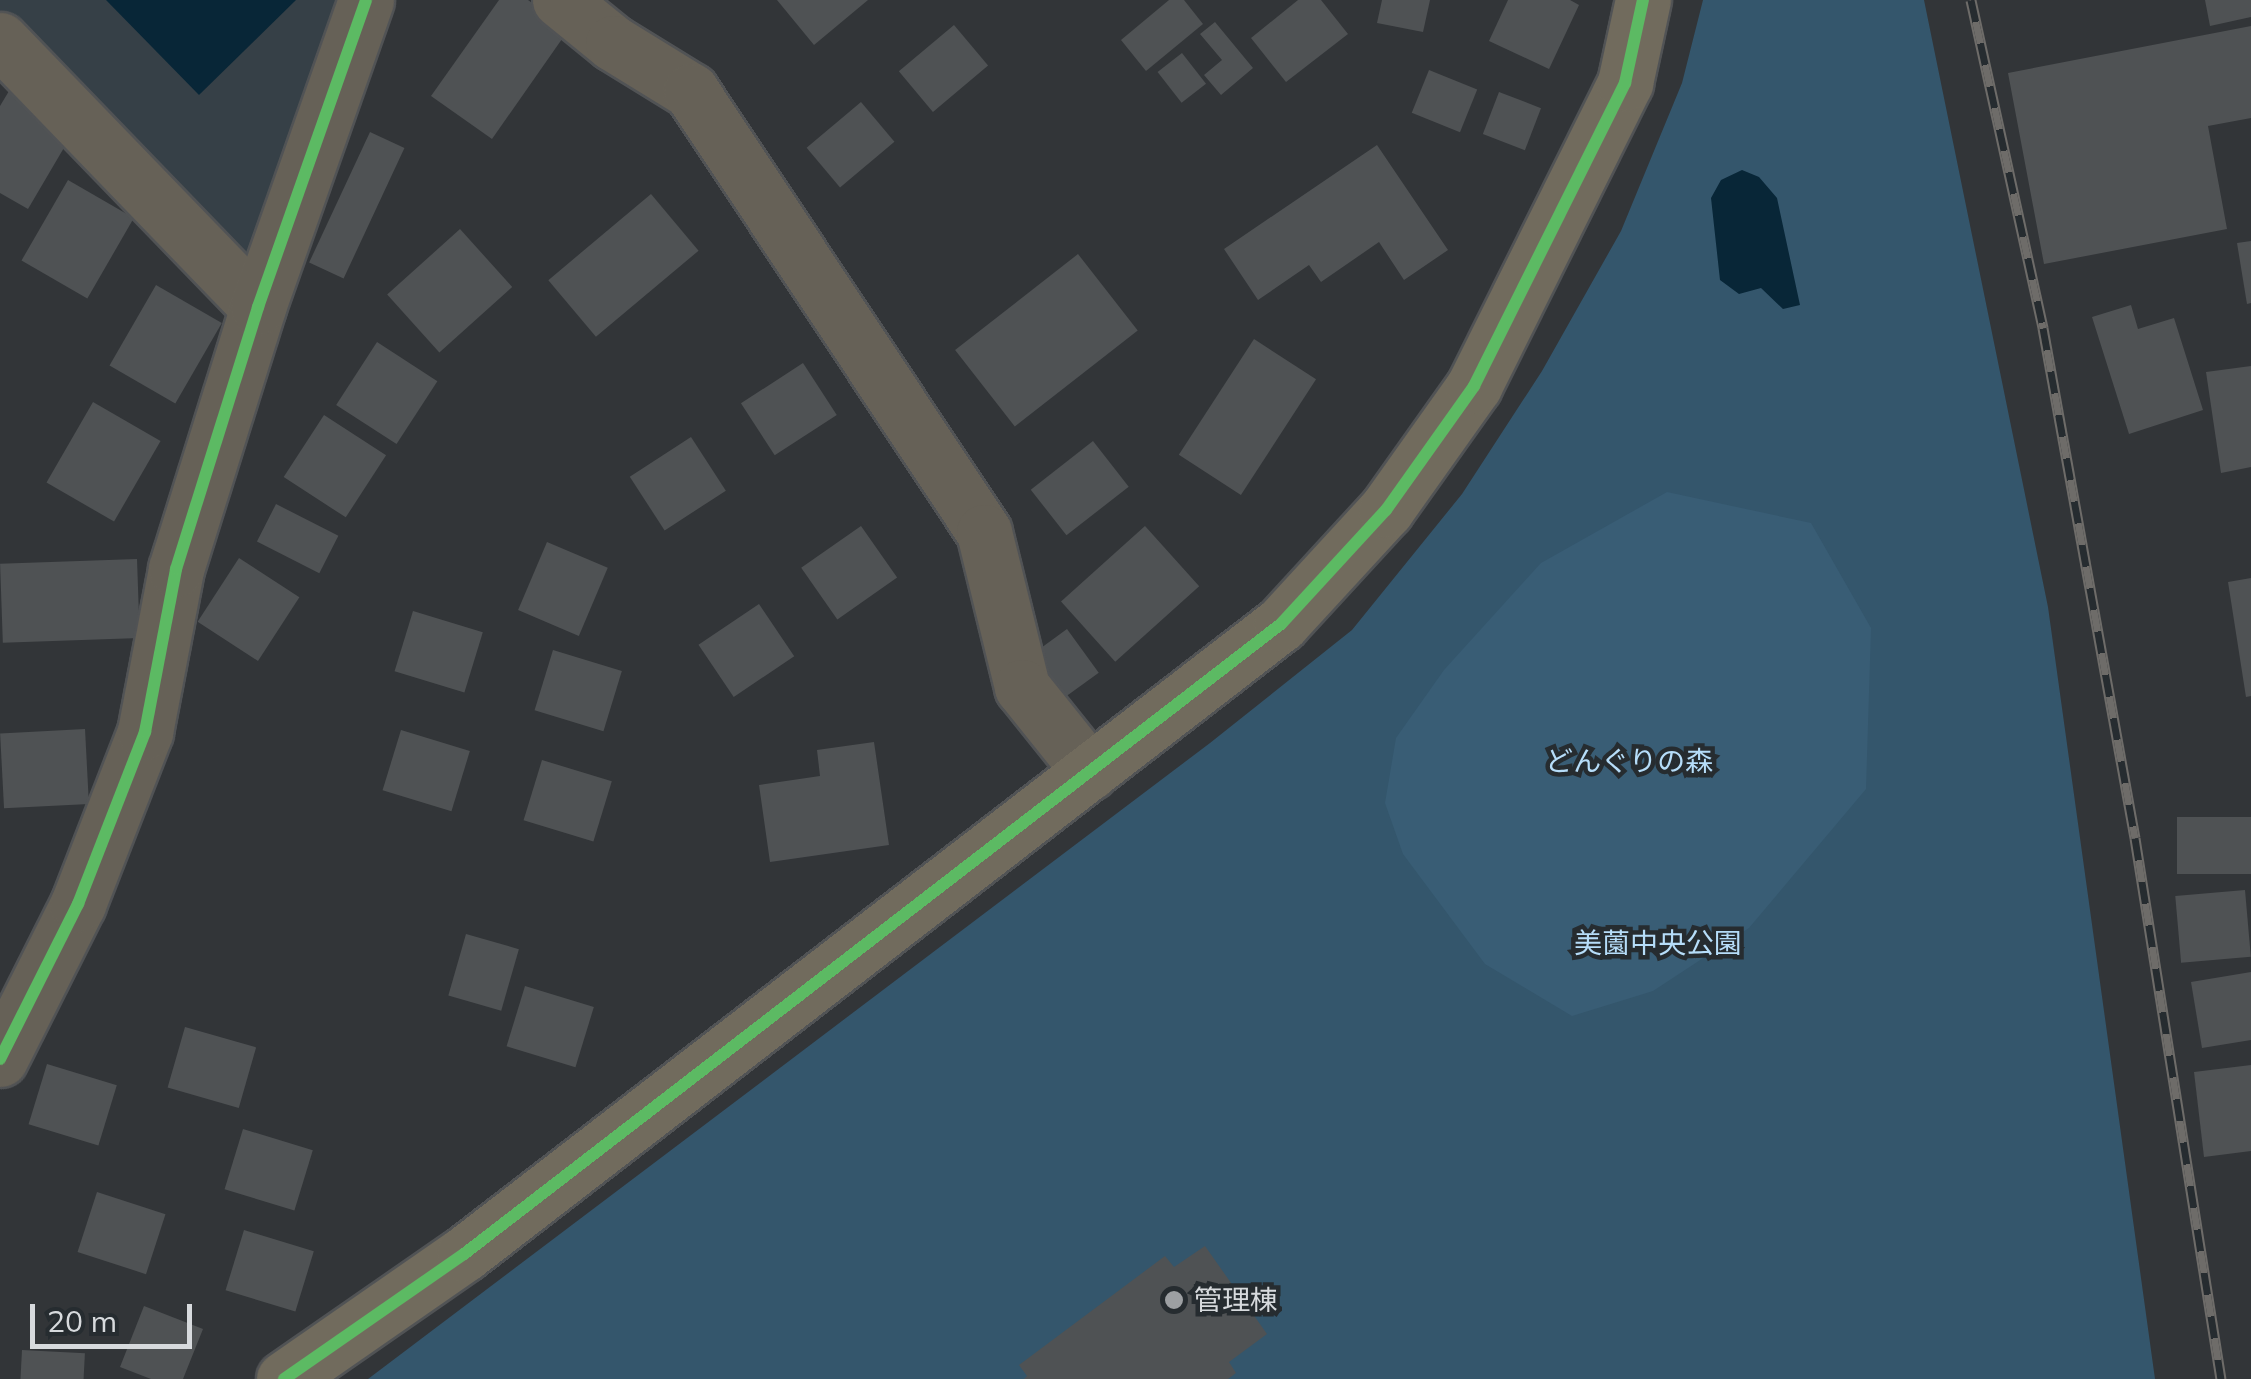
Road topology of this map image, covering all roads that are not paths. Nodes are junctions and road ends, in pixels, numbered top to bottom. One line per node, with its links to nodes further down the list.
1 (366, 0): 5 (street)
2 (560, 0): 6 (street)
3 (1643, 0): 6 (street)
4 (0, 40): 5 (street)
5 (258, 308): 7 (street)
6 (1090, 772): 8 (street)
7 (0, 1059)
8 (284, 1379)

